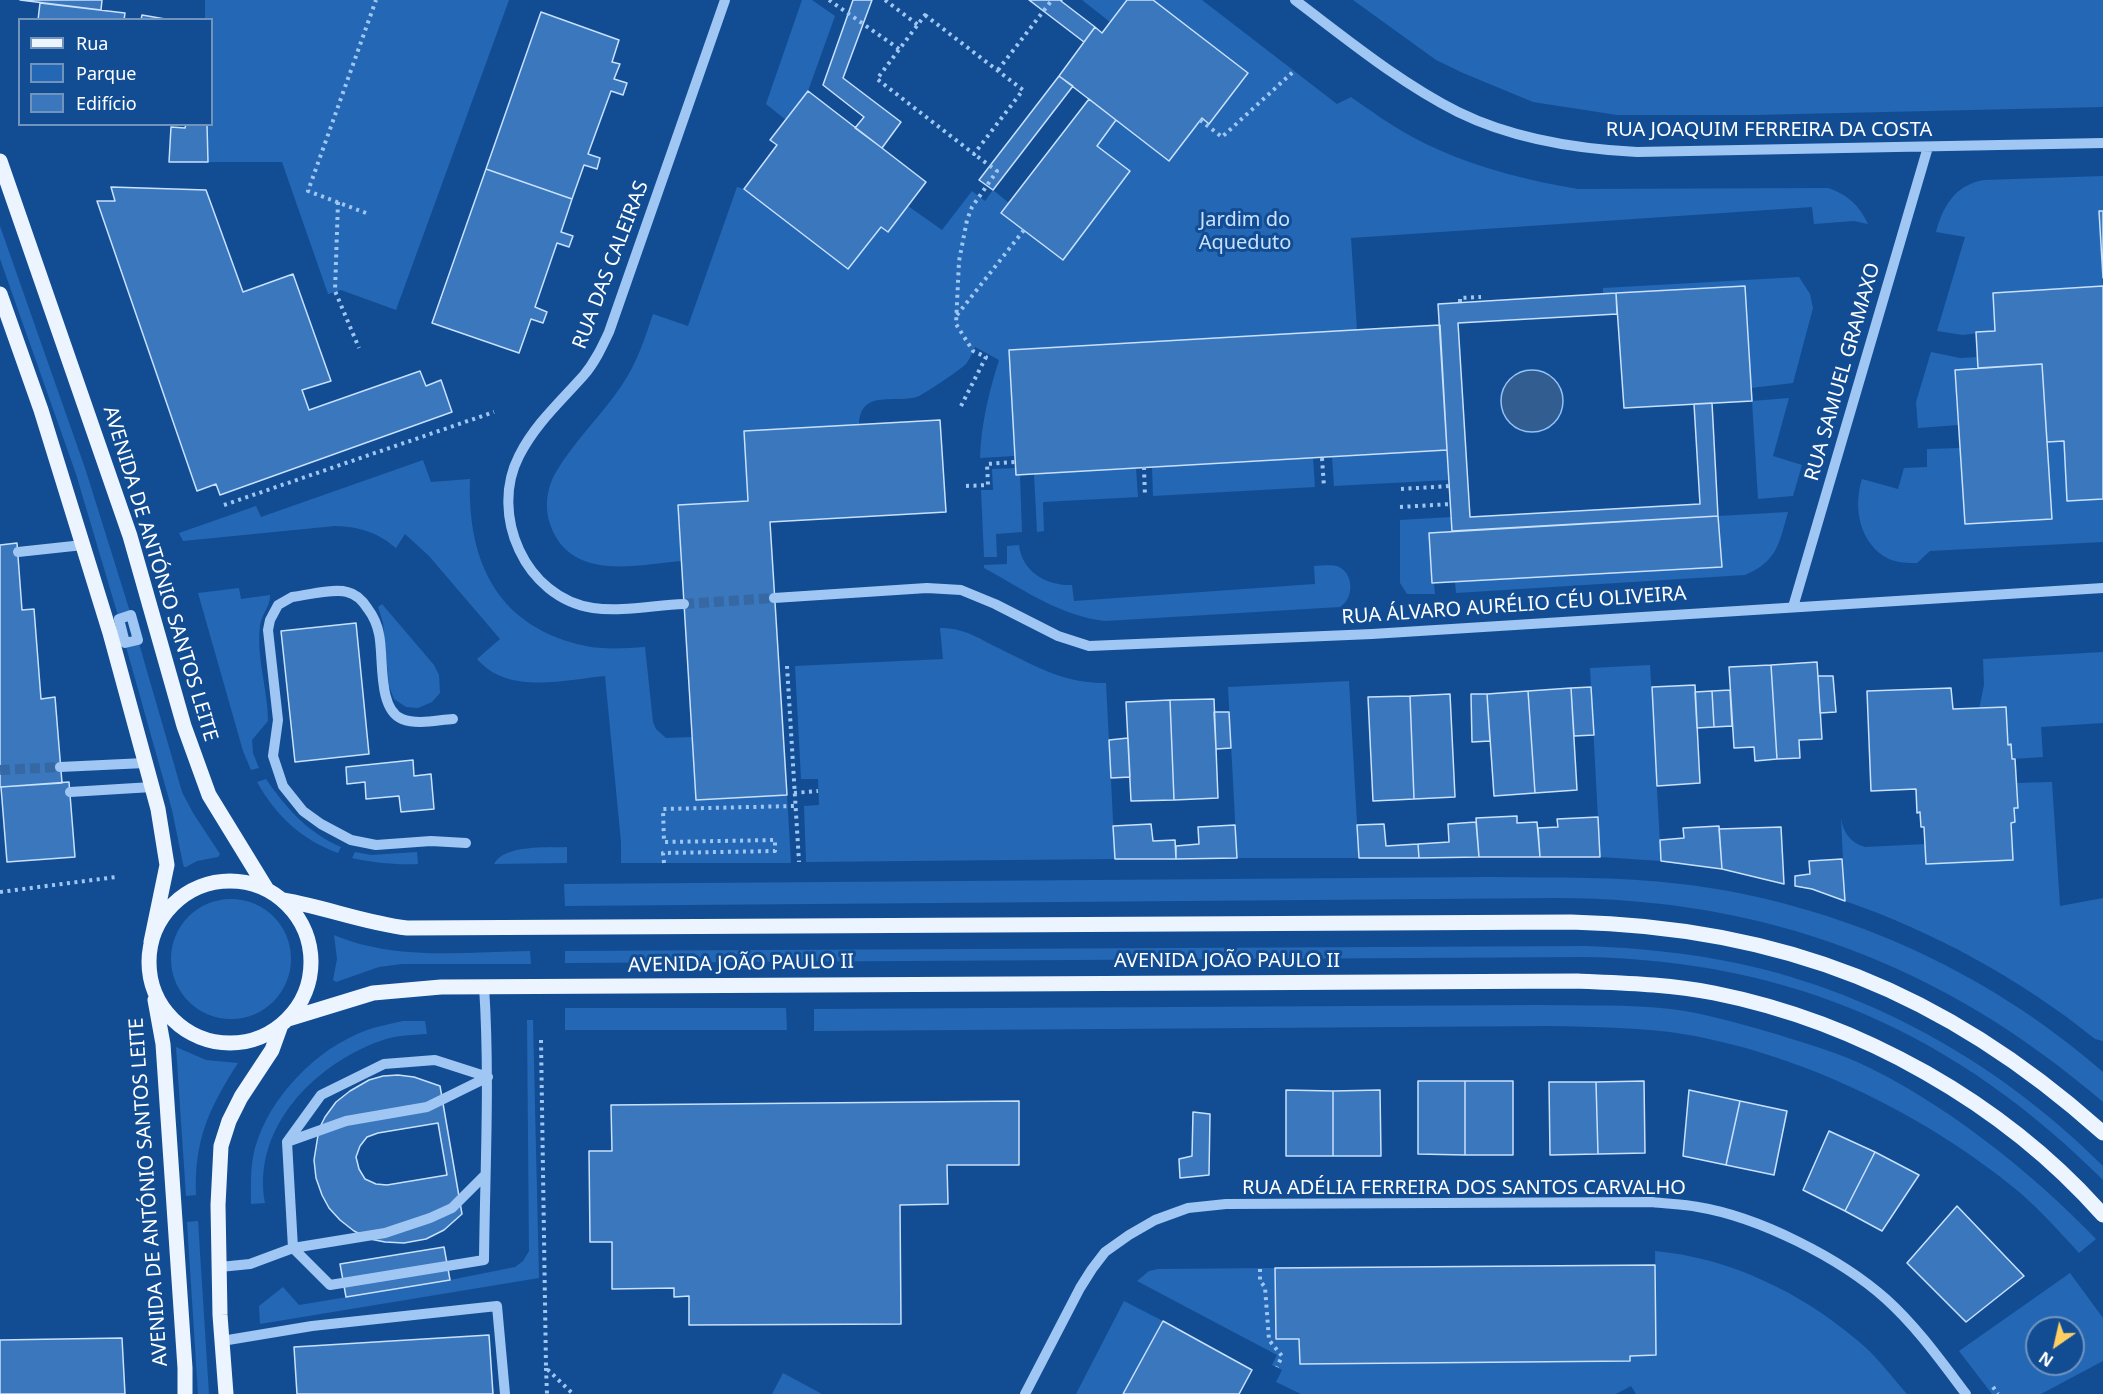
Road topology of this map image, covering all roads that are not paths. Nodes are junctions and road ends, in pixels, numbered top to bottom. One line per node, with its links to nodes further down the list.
1 (725, 0): 11 (street, RUA DAS CALEIRAS)
2 (1295, 0): 4 (street, RUA JOAQUIM FERREIRA DA COSTA)
3 (2103, 143): 4 (street, RUA JOAQUIM FERREIRA DA COSTA)
4 (1928, 147): 12 (street, RUA SAMUEL GRAMAXO)
5 (0, 161): 19 (main road, AVENIDA DE ANTÓNIO SANTOS LEITE)
6 (0, 294): 7 (main road)
7 (82, 545): 8 (street); 14 (main road)
8 (18, 552)
9 (2103, 588): 12 (street, RUA ÁLVARO AURÉLIO CÉU OLIVEIRA)
10 (774, 598): 12 (street, RUA ÁLVARO AURÉLIO CÉU OLIVEIRA)
11 (684, 604)
12 (1793, 607)
13 (453, 718): 18 (street)
14 (145, 763): 15 (street); 16 (main road)
15 (60, 767)
16 (152, 787): 17 (street); 21 (main road)
17 (70, 792)
18 (466, 843)
19 (266, 888): 20 (main road); 21 (main road)
20 (283, 900): 24 (main road); 26 (main road, AVENIDA JOÃO PAULO II)
21 (151, 942): 23 (main road)
22 (484, 986): 24 (main road, AVENIDA JOÃO PAULO II); 25 (street); 29 (main road, AVENIDA JOÃO PAULO II)
23 (153, 988): 24 (main road); 33 (main road, AVENIDA DE ANTÓNIO SANTOS LEITE)
24 (285, 1022): 31 (main road)
25 (488, 1077): 27 (street); 27 (street); 28 (street)
26 (2103, 1133)
27 (287, 1142): 30 (street)
28 (485, 1175): 30 (street); 30 (street)
29 (2103, 1215)
30 (293, 1248): 31 (street)
31 (220, 1267): 32 (main road)
32 (222, 1341): 34 (main road); 35 (street)
33 (185, 1394)
34 (226, 1394)
35 (505, 1394)
36 (1025, 1394): 37 (street, RUA ADÉLIA FERREIRA DOS SANTOS CARVALHO)
37 (1966, 1394)

